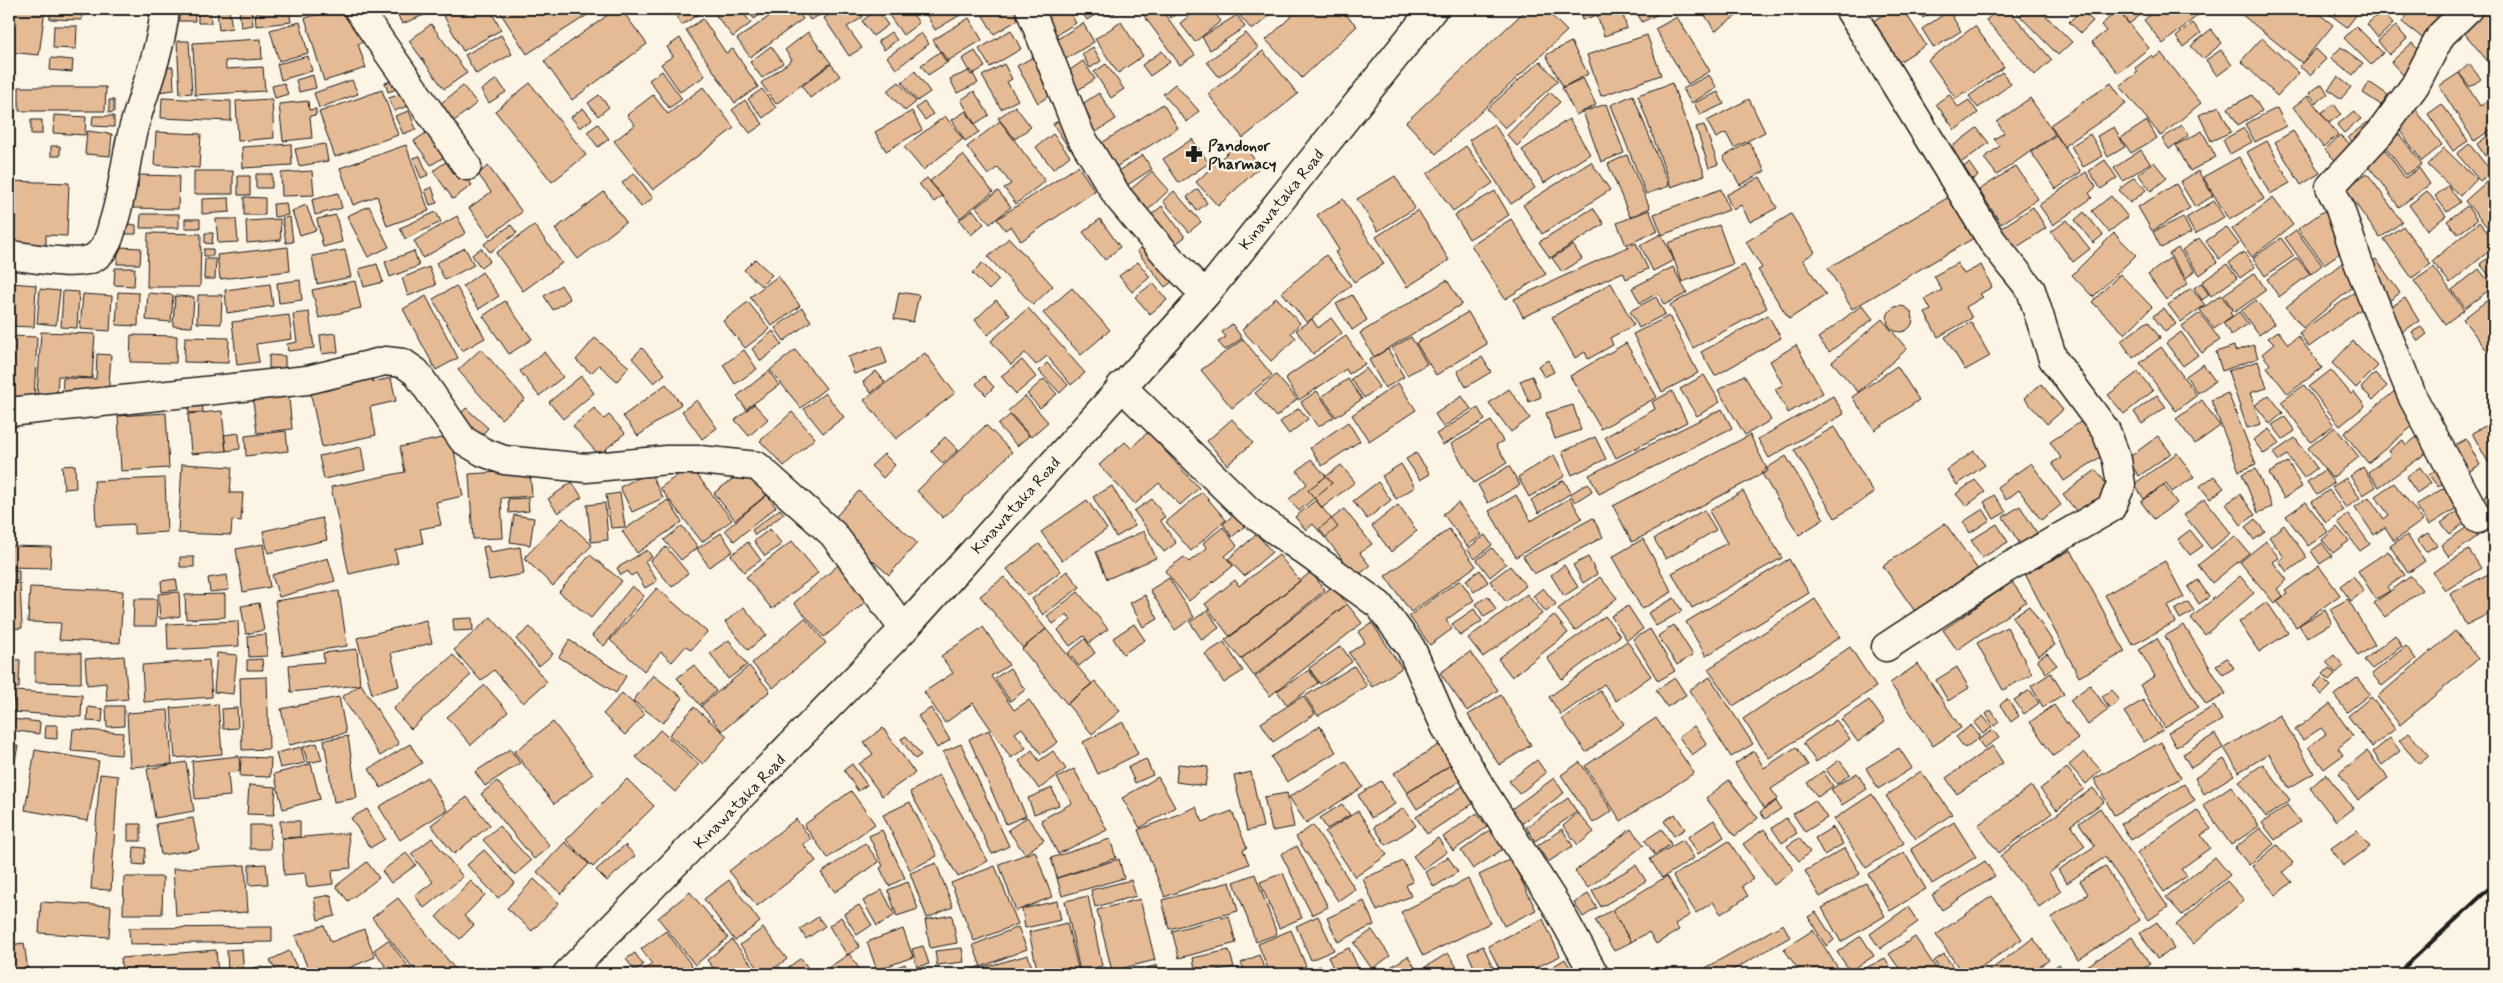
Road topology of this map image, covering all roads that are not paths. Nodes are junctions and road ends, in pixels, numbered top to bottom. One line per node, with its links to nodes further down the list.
1 (165, 9): 8 (street)
2 (358, 9): 7 (street)
3 (1030, 9): 9 (street)
4 (1433, 9): 9 (street, Kinawataka Road)
5 (1850, 9): 14 (street)
6 (2468, 9): 12 (street)
7 (467, 166)
8 (9, 255)
9 (1205, 295): 10 (street, Kinawataka Road)
10 (1121, 386): 13 (street, Kinawataka Road); 16 (street)
11 (9, 412): 13 (street)
12 (2478, 519)
13 (904, 629): 15 (street, Kinawataka Road)
14 (1886, 647)
15 (567, 974)
16 (1594, 974)

